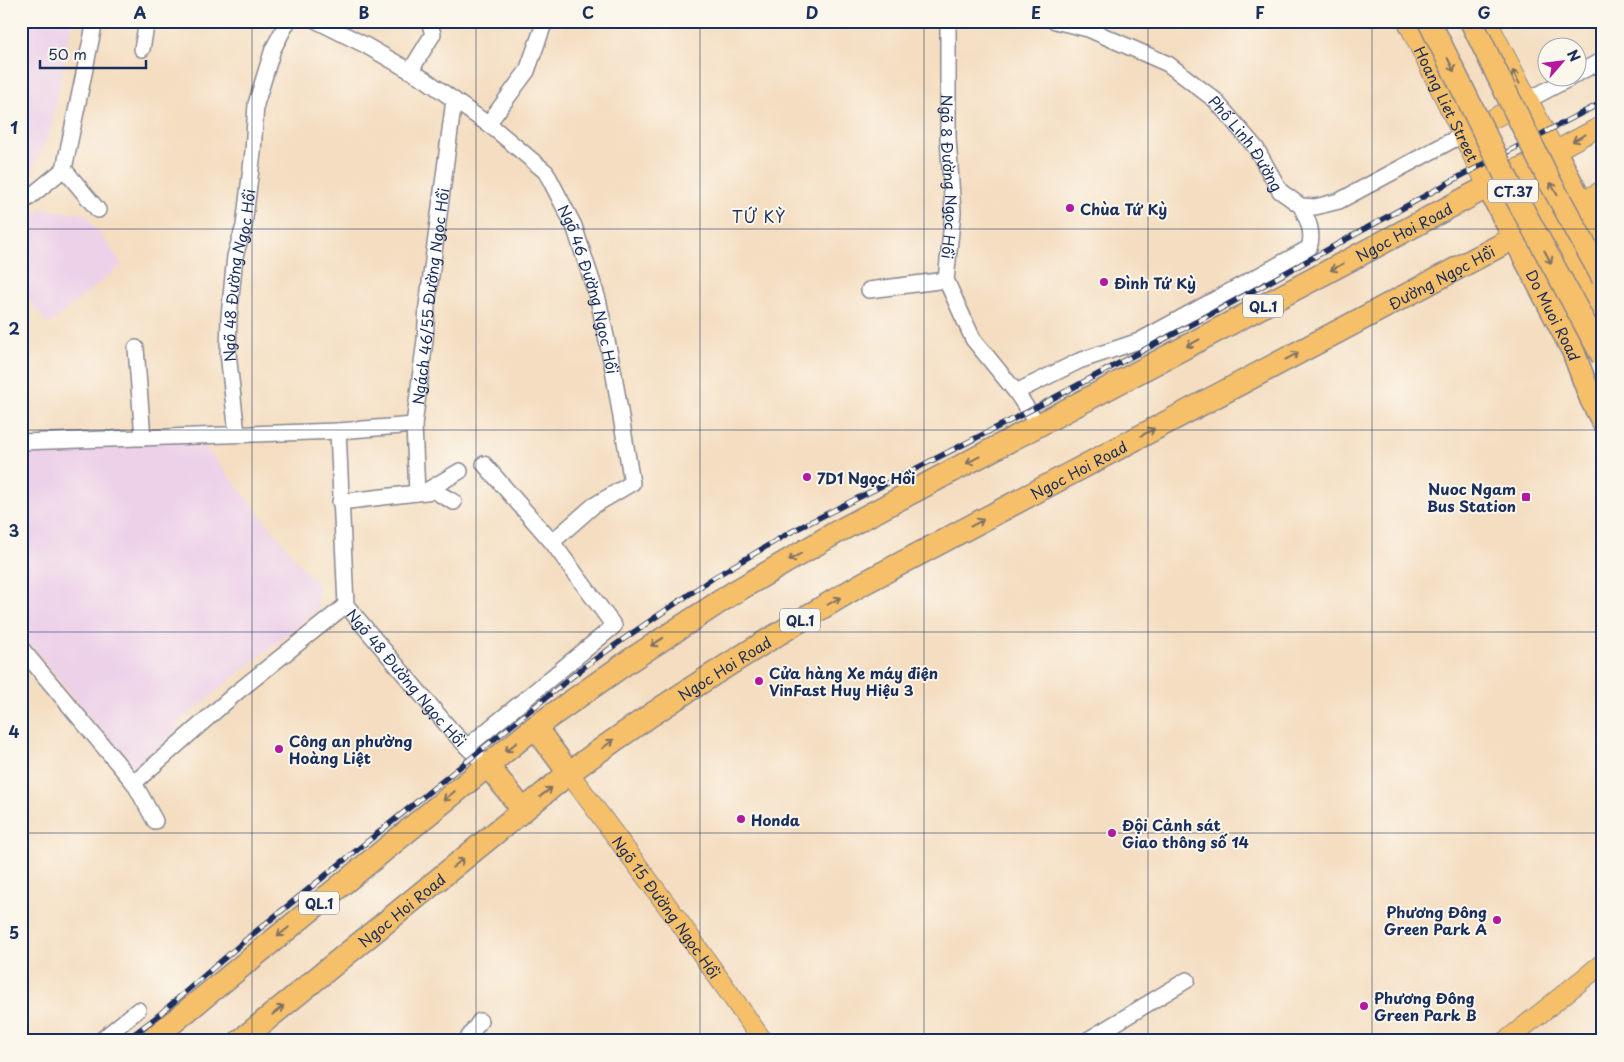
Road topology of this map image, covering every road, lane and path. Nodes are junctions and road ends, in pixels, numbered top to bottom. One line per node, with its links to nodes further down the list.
1 (96, 21): 24 (street)
2 (147, 21): 13 (street)
3 (288, 21): 46 (street, Ngõ 48 Đường Ngọc Hồi)
4 (317, 21): 16 (street, Ngõ 46 Đường Ngọc Hồi)
5 (429, 21): 16 (street)
6 (545, 21): 20 (street)
7 (948, 21): 36 (street, Ngõ 8 Đường Ngọc Hồi)
8 (1055, 21): 30 (street, Phố Linh Đường)
9 (1407, 21): 22 (main road, Hoang Liet Street)
10 (1429, 21): 40 (highway, CT.37, one-way to 40, bridge)
11 (1471, 21): 35 (highway, CT.37, one-way to 11, bridge)
12 (1487, 21): 19 (main road, one-way to 12)
13 (142, 49)
14 (1603, 60): 15 (street)
15 (1586, 69)
16 (411, 70): 18 (street, Ngõ 46 Đường Ngọc Hồi)
17 (1551, 88): 19 (street)
18 (454, 100): 20 (street, Ngõ 46 Đường Ngọc Hồi); 43 (street, Ngách 46/55 Đường Ngọc Hồi)
19 (1528, 100): 22 (main road); 23 (main road)
20 (488, 124): 54 (street, Ngõ 46 Đường Ngọc Hồi)
21 (1603, 126): 23 (main road, one-way to 23)
22 (1462, 135): 26 (main road, Hoang Liet Street); 30 (street)
23 (1555, 151): 25 (highway, Ngoc Hoi Road / QL.1); 28 (highway)
24 (64, 168): 29 (street); 31 (street)
25 (1520, 169): 26 (highway, Ngoc Hoi Road / QL.1); 32 (highway)
26 (1488, 187): 33 (highway, Do Muoi Road); 44 (highway, Ngoc Hoi Road / QL.1, one-way to 44)
27 (1603, 190): 28 (main road)
28 (1582, 202): 32 (highway, QL.1); 34 (highway)
29 (21, 204)
30 (1301, 206): 41 (street)
31 (98, 210)
32 (1548, 220): 33 (highway, QL.1); 38 (highway)
33 (1515, 237): 42 (highway, Do Muoi Road); 60 (highway, Đường Ngọc Hồi / QL.1, one-way to 33)
34 (1603, 244)
35 (1603, 278)
36 (946, 280): 37 (street); 41 (street, Ngõ 8 Đường Ngọc Hồi)
37 (869, 290)
38 (1603, 323)
39 (136, 348): 47 (street)
40 (1603, 357)
41 (1016, 392): 44 (street, Ngõ 8 Đường Ngọc Hồi)
42 (1603, 422)
43 (414, 425): 45 (street); 51 (street, Ngách 46/55 Đường Ngọc Hồi)
44 (1038, 425): 57 (highway, QL.1, one-way to 57)
45 (342, 430): 46 (street); 52 (street, Ngõ 48 Đường Ngọc Hồi)
46 (237, 434): 47 (street)
47 (143, 438): 48 (street)
48 (21, 442)
49 (484, 464): 54 (street)
50 (460, 471): 51 (street)
51 (426, 492): 52 (street); 53 (street)
52 (340, 502): 55 (street, Ngõ 48 Đường Ngọc Hồi)
53 (454, 502)
54 (552, 542): 58 (street)
55 (346, 605): 58 (street, Ngõ 48 Đường Ngọc Hồi); 61 (street)
56 (21, 648): 61 (street)
57 (535, 727): 59 (highway, QL.1, one-way to 59); 60 (highway)
58 (466, 747): 59 (street, Ngõ 48 Đường Ngọc Hồi)
59 (488, 766): 62 (highway); 70 (highway, QL.1, one-way to 70)
60 (569, 773): 62 (highway, Ngoc Hoi Road / QL.1, one-way to 60); 72 (main road, Ngõ 15 Đường Ngọc Hồi)
61 (134, 783): 63 (street)
62 (523, 810): 68 (highway, Ngoc Hoi Road / QL.1, one-way to 62)
63 (155, 821)
64 (1603, 964): 74 (main road)
65 (1188, 980): 73 (street)
66 (138, 1010): 69 (street)
67 (480, 1021): 71 (street)
68 (249, 1038)
69 (100, 1041)
70 (150, 1041)
71 (466, 1041)
72 (764, 1041)
73 (1086, 1041)
74 (1506, 1041)

